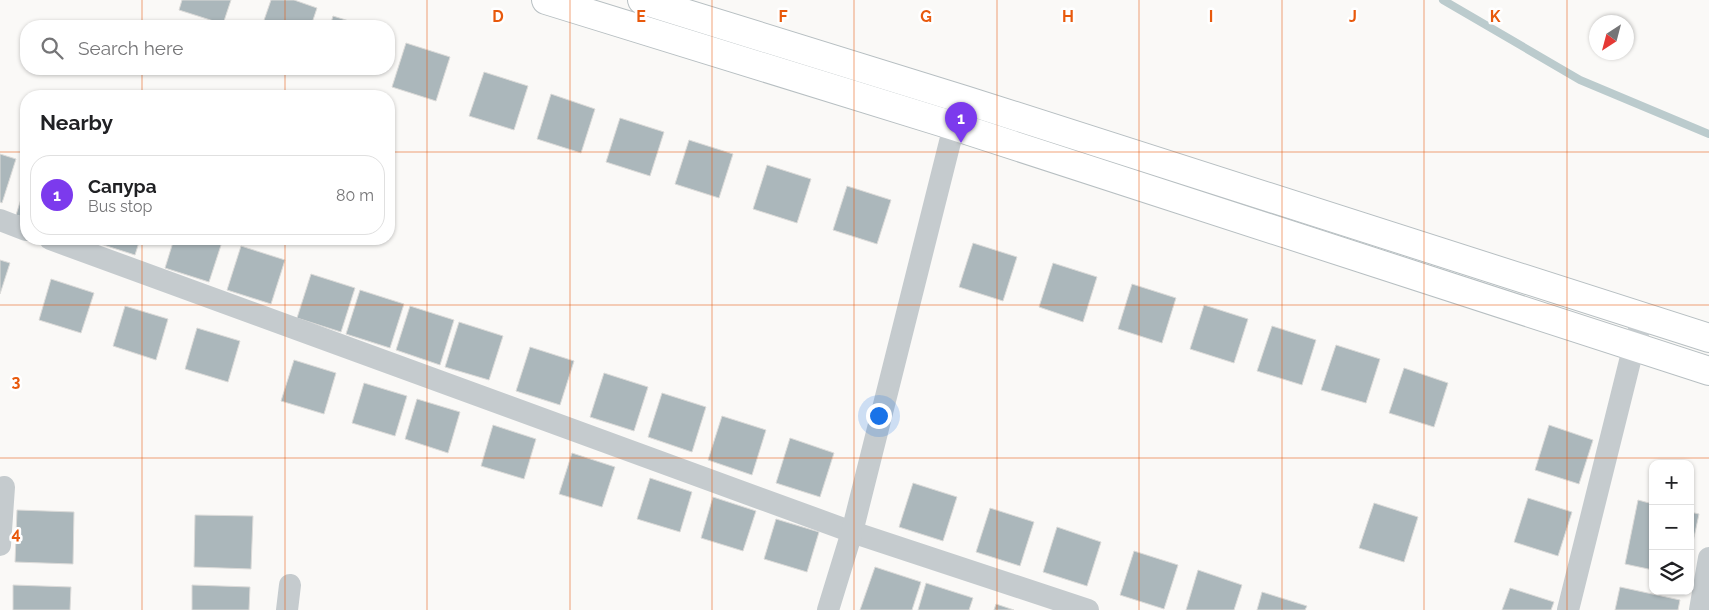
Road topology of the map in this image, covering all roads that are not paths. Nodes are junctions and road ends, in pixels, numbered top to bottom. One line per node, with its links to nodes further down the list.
1 (546, 0): 3 (main road)
2 (642, 0): 7 (main road)
3 (954, 126): 9 (main road); 12 (street)
4 (0, 220): 5 (street)
5 (20, 228)
6 (66, 245): 12 (street)
7 (1644, 316): 8 (main road); 9 (street)
8 (1709, 338)
9 (1634, 345): 10 (main road); 19 (street)
10 (1709, 370)
11 (4, 487): 13 (street)
12 (852, 532): 17 (street); 18 (street)
13 (0, 545)
14 (1709, 558): 20 (street)
15 (290, 585): 16 (street)
16 (287, 610)
17 (828, 610)
18 (1088, 610)
19 (1568, 610)
20 (1700, 610)

